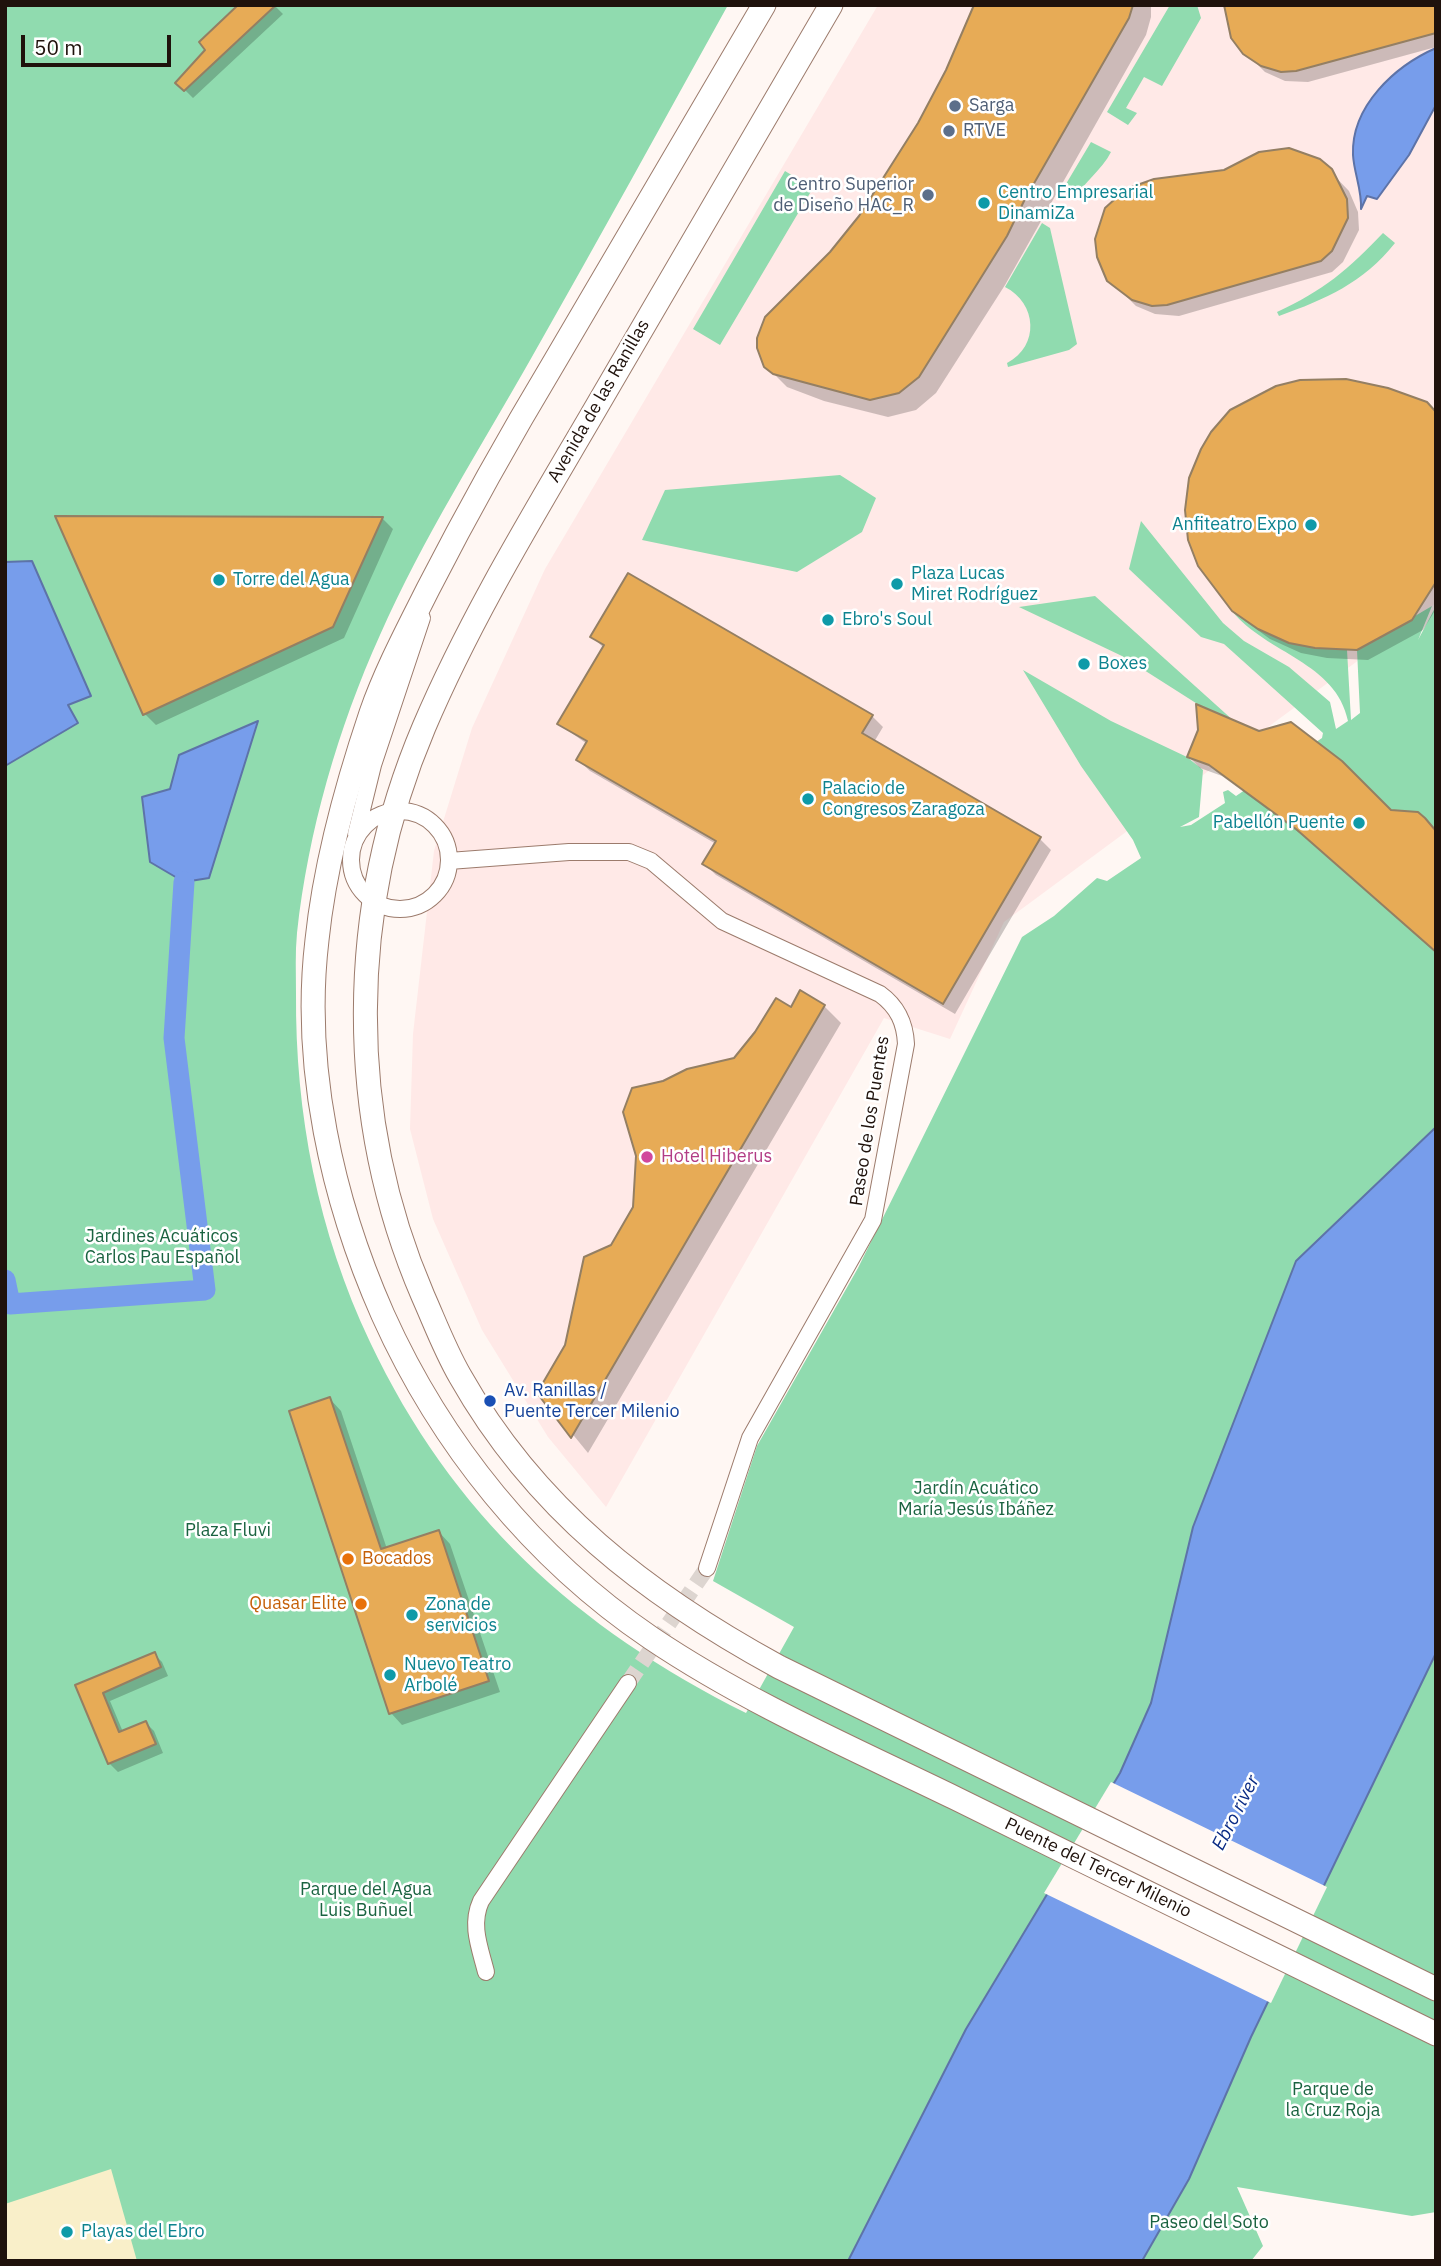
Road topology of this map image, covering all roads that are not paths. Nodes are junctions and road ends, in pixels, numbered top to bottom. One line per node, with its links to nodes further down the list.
1 (764, 5): 3 (main road)
2 (831, 5): 4 (main road, Avenida de las Ranillas)
3 (429, 588): 5 (street); 7 (main road)
4 (385, 814): 5 (street); 6 (street, Avenida de las Ranillas); 8 (street); 9 (main road, Avenida de las Ranillas)
5 (358, 824): 6 (street); 7 (street)
6 (354, 841): 9 (street)
7 (331, 851): 14 (main road, Puente del Tercer Milenio)
8 (449, 861): 9 (street); 10 (street, Paseo de los Puentes)
9 (374, 902): 13 (main road, Avenida de las Ranillas)
10 (707, 1568)
11 (628, 1683): 12 (street)
12 (486, 1972)
13 (1436, 1989)
14 (1436, 2034)

